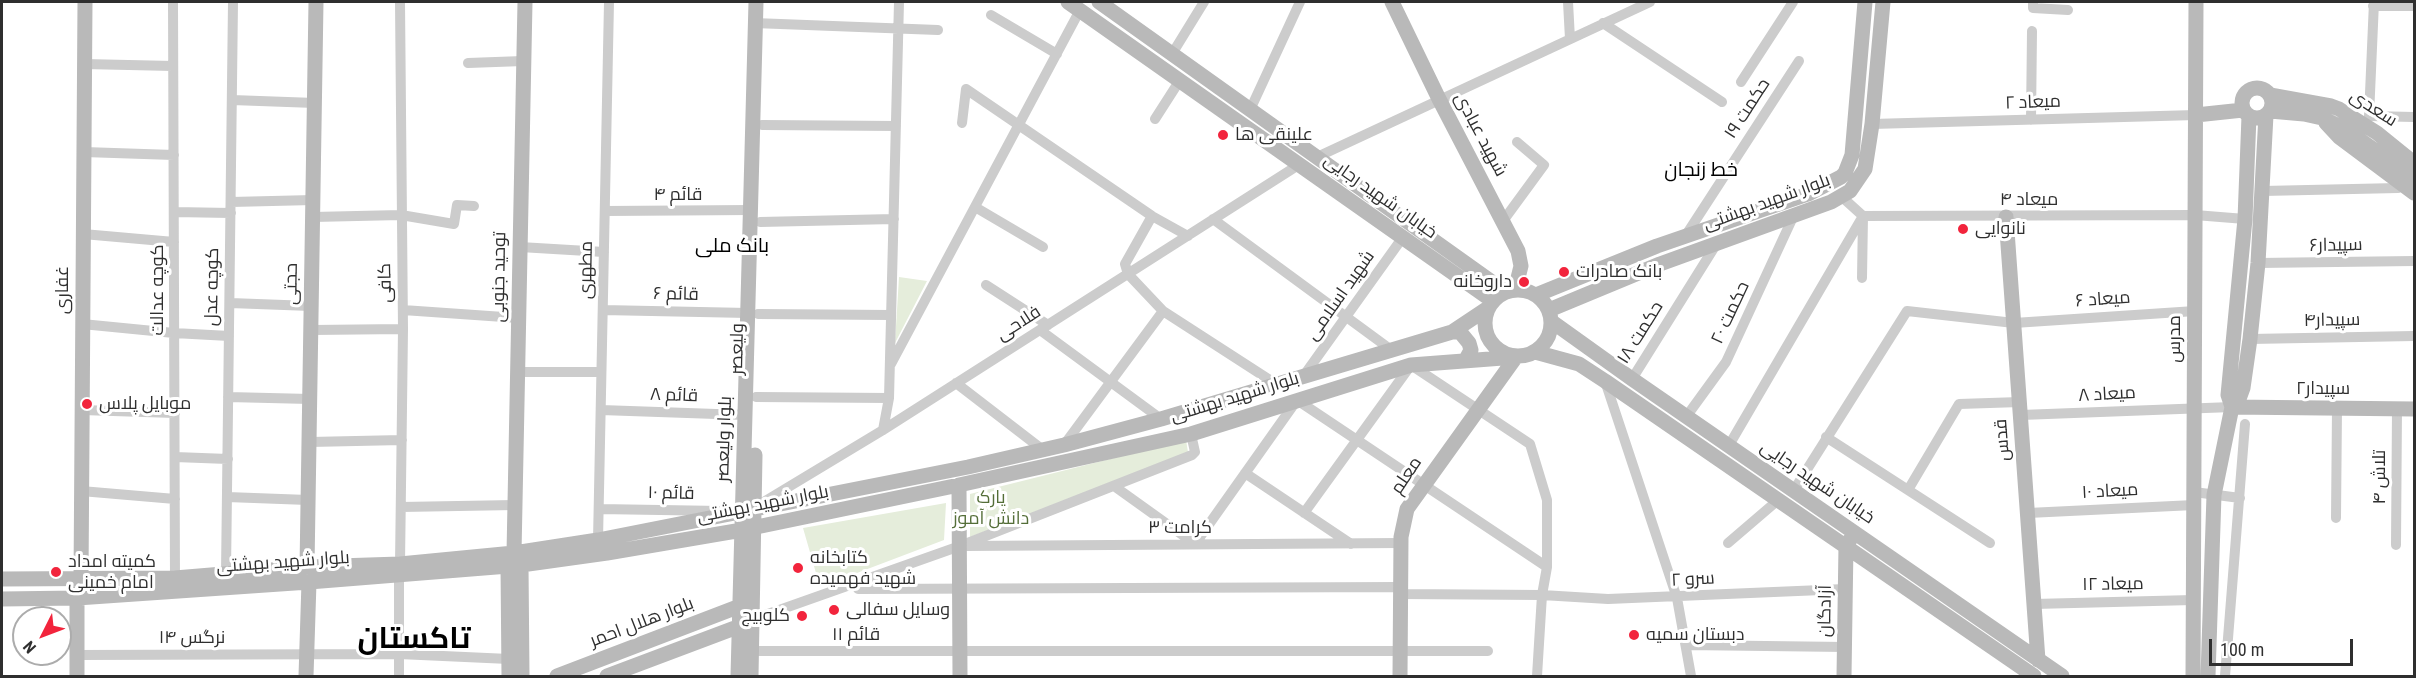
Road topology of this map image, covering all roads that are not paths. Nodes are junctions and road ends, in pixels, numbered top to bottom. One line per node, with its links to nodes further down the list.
1 (84, 2): 37 (street, غفاری)
2 (173, 2): 38 (street, کوچه عدالت)
3 (233, 2): 43 (street, کوچه عدل)
4 (316, 2): 45 (street, حجتی)
5 (400, 2): 76 (street, کافی)
6 (525, 2): 34 (street, توحید جنوبی)
7 (609, 2): 75 (street, مطهری)
8 (756, 2): 26 (street)
9 (899, 2): 28 (street)
10 (1099, 2): 33 (street, خیابان شهید رجایی)
11 (1204, 2): 33 (street)
12 (1300, 2): 46 (street)
13 (1392, 2): 42 (street, شهید عبادی)
14 (1568, 2): 31 (street)
15 (1647, 2): 27 (street)
16 (1792, 2): 40 (street)
17 (1865, 2): 89 (street, بلوار شهید بهشتی)
18 (1882, 2): 56 (street, بلوار شهید بهشتی)
19 (2033, 2): 24 (street)
20 (2196, 2): 49 (street, مدرس)
21 (2374, 4): 23 (street); 50 (street)
22 (1074, 6): 32 (street); 39 (street, خیابان شهید رجایی)
23 (2415, 6)
24 (2068, 10)
25 (991, 15): 32 (street)
26 (759, 23): 28 (street); 57 (street); 79 (street, بلوار ولیعصر)
27 (1603, 23): 31 (street); 44 (street)
28 (899, 30): 29 (street); 58 (street)
29 (938, 30)
30 (2032, 31): 53 (street)
31 (1570, 39): 42 (street)
32 (1057, 54): 55 (street)
33 (1172, 54): 46 (street, خیابان شهید رجایی)
34 (523, 61): 36 (street); 95 (street, توحید جنوبی)
35 (1799, 61): 89 (street, حکمت ۱۹)
36 (468, 63)
37 (84, 64): 38 (street); 60 (street, غفاری)
38 (173, 66): 61 (street, کوچه عدالت)
39 (1180, 80): 52 (street); 64 (street, خیابان شهید رجایی)
40 (1741, 82)
41 (2270, 95): 47 (street); 48 (street); 63 (street, سعدی)
42 (1440, 99): 62 (street); 87 (street, شهید عبادی)
43 (232, 100): 45 (street); 73 (street, کوچه عدل)
44 (1722, 102)
45 (315, 103): 70 (street, حجتی)
46 (1250, 110): 62 (street, خیابان شهید رجایی)
47 (2246, 113): 48 (street); 49 (street); 86 (street)
48 (2268, 113): 51 (street, سعدی); 67 (street)
49 (2196, 115): 53 (street, میعاد ۲); 78 (street, مدرس)
50 (2415, 117)
51 (2322, 118): 65 (street, سعدی); 68 (street, سعدی)
52 (1155, 119)
53 (2031, 120): 56 (street, میعاد ۲)
54 (962, 123): 55 (street)
55 (1019, 124): 72 (street); 80 (street)
56 (1872, 124): 69 (street, بلوار شهید بهشتی)
57 (762, 125): 58 (street); 79 (street)
58 (896, 126): 84 (street)
59 (1517, 142): 87 (street)
60 (84, 152): 61 (street); 88 (street, غفاری)
61 (174, 154): 74 (street, کوچه عدالت)
62 (1317, 156): 104 (street, خیابان شهید رجایی)
63 (2415, 163)
64 (1300, 164): 85 (street, فلاحی); 91 (street, خیابان شهید رجایی)
65 (2415, 178)
66 (2398, 188): 67 (street)
67 (2263, 191): 99 (street)
68 (2415, 193)
69 (1842, 197): 77 (street, بلوار شهید بهشتی); 81 (street)
70 (313, 200): 73 (street); 82 (street, حجتی)
71 (474, 206): 76 (street)
72 (975, 207): 96 (street); 133 (street)
73 (231, 208): 74 (street); 106 (street, کوچه عدل)
74 (174, 212): 92 (street, کوچه عدالت)
75 (604, 212): 79 (street, قائم ۴); 97 (street, مطهری)
76 (401, 215): 82 (street); 109 (street, کافی)
77 (1794, 215): 93 (street, بلوار شهید بهشتی); 158 (street, حکمت ۲۰)
78 (2195, 215): 83 (street, میعاد ۴); 86 (street, میعاد ۴); 112 (street, مدرس)
79 (755, 216): 84 (street, قائم ۴); 113 (street, بلوار ولیعصر)
80 (1152, 216): 90 (street); 101 (street)
81 (1863, 216): 83 (street, میعاد ۴); 102 (street); 168 (street)
82 (313, 217): 108 (street, حجتی)
83 (2006, 217): 118 (street, قدس)
84 (894, 219): 114 (street)
85 (1213, 219): 90 (street, فلاحی); 117 (street)
86 (2245, 219): 147 (street)
87 (1503, 221): 104 (street, شهید عبادی)
88 (83, 234): 92 (street); 119 (street, غفاری)
89 (1686, 235): 94 (street, بلوار شهید بهشتی)
90 (1188, 236): 101 (street, فلاحی)
91 (1403, 237): 107 (street, خیابان شهید رجایی); 117 (street, شهید اسلامی)
92 (174, 242): 124 (street, کوچه عدالت)
93 (1717, 243): 100 (street, بلوار شهید بهشتی); 137 (street, حکمت ۱۸)
94 (1657, 246): 100 (street); 105 (street, بلوار شهید بهشتی)
95 (520, 247): 97 (street); 116 (street, توحید جنوبی)
96 (1043, 247)
97 (604, 252): 110 (street, مطهری)
98 (2415, 261): 99 (street, سپیدار۶)
99 (2258, 263): 127 (street)
100 (1660, 264): 115 (street, بلوار شهید بهشتی)
101 (1128, 274): 111 (street); 120 (street, فلاحی)
102 (1863, 278)
103 (986, 285): 120 (street)
104 (1511, 291): 105 (street); 107 (street)
105 (1536, 295): 115 (street)
106 (230, 303): 108 (street); 125 (street, کوچه عدل)
107 (1490, 305): 123 (street, بلوار شهید بهشتی); 130 (street)
108 (311, 306): 122 (street, حجتی)
109 (403, 310): 116 (street); 121 (street, کافی)
110 (603, 310): 113 (street, قائم ۶); 135 (street, مطهری)
111 (1163, 311): 139 (street); 141 (street)
112 (2195, 311): 118 (street, میعاد ۶); 148 (street, مدرس)
113 (753, 314): 114 (street, قائم ۶); 142 (street, ولیعصر); 157 (street, بلوار ولیعصر)
114 (891, 315): 133 (street)
115 (1550, 316): 129 (street); 137 (street, خیابان شهید رجایی)
116 (518, 318): 134 (street, توحید جنوبی)
117 (1345, 318): 128 (street); 136 (street, شهید اسلامی)
118 (2014, 323): 150 (street, قدس); 163 (street, میعاد ۶)
119 (82, 324): 124 (street); 153 (street, غفاری)
120 (1044, 327): 139 (street); 140 (street, فلاحی)
121 (403, 329): 122 (street); 164 (street, کافی)
122 (312, 330): 145 (street, حجتی)
123 (1452, 332): 128 (street, بلوار شهید بهشتی); 131 (street)
124 (174, 333): 125 (street); 156 (street, کوچه عدالت)
125 (229, 336): 143 (street, کوچه عدل)
126 (2415, 336): 127 (street, سپیدار۴)
127 (2250, 339): 147 (street)
128 (1390, 349): 136 (street, بلوار شهید بهشتی)
129 (1535, 352): 130 (street); 138 (street, خیابان شهید رجایی)
130 (1516, 357): 131 (street, بلوار شهید بهشتی); 155 (street, معلم)
131 (1465, 361): 132 (street, بلوار شهید بهشتی)
132 (1411, 365): 146 (street, بلوار شهید بهشتی); 155 (street); 165 (street)
133 (890, 366): 144 (street)
134 (517, 372): 135 (street); 186 (street, توحید جنوبی)
135 (601, 372): 154 (street, مطهری)
136 (1305, 374): 141 (street, بلوار شهید بهشتی)
137 (1632, 379): 158 (street, خیابان شهید رجایی)
138 (1605, 381): 185 (street, خیابان شهید رجایی); 217 (street)
139 (1111, 382): 159 (street); 167 (street)
140 (956, 383): 161 (street, فلاحی); 169 (street)
141 (1276, 384): 159 (street, بلوار شهید بهشتی)
142 (756, 396): 144 (street); 189 (street, ولیعصر)
143 (228, 397): 145 (street); 171 (street, کوچه عدل)
144 (889, 398): 161 (street)
145 (310, 399): 166 (street, حجتی)
146 (1297, 400): 162 (street, بلوار شهید بهشتی); 165 (street); 172 (street)
147 (2232, 407): 148 (street, میعاد ۸); 149 (street, سپیدار۲); 179 (street)
148 (2194, 408): 150 (street, میعاد ۸); 181 (street, مدرس)
149 (2337, 408): 151 (street, سپیدار۲); 192 (street)
150 (2020, 409): 177 (street, میعاد ۸); 191 (street, قدس)
151 (2397, 409): 152 (street, سپیدار۲); 201 (street, تلاش ۴)
152 (2415, 409)
153 (82, 410): 156 (street); 178 (street, غفاری)
154 (601, 410): 157 (street, قائم ۸); 188 (street, مطهری)
155 (1478, 410): 173 (street, معلم); 204 (street)
156 (175, 413): 170 (street, کوچه عدالت)
157 (745, 415): 189 (street, بلوار ولیعصر)
158 (1686, 417): 168 (street, خیابان شهید رجایی)
159 (1161, 419): 167 (street, بلوار شهید بهشتی)
160 (2246, 424): 182 (street)
161 (883, 430): 189 (street, فلاحی)
162 (1191, 434): 174 (street, بلوار شهید بهشتی); 175 (street)
163 (1826, 437): 176 (street); 177 (street)
164 (402, 440): 166 (street); 187 (street, کافی)
165 (1357, 440): 173 (street); 190 (street)
166 (310, 442): 184 (street, حجتی)
167 (1064, 445): 169 (street, بلوار شهید بهشتی)
168 (1728, 447): 176 (street, خیابان شهید رجایی)
169 (1043, 450): 189 (street, بلوار شهید بهشتی)
170 (175, 457): 171 (street); 183 (street, کوچه عدالت)
171 (228, 459): 180 (street, کوچه عدل)
172 (1245, 473): 190 (street); 199 (street)
173 (1424, 484): 196 (street, معلم); 204 (street)
174 (959, 485): 193 (street, بلوار شهید بهشتی); 202 (street)
175 (1114, 486): 199 (street); 202 (street)
176 (1794, 490): 194 (street, خیابان شهید رجایی)
177 (1908, 490): 198 (street)
178 (81, 491): 183 (street); 210 (street, غفاری)
179 (2214, 495): 181 (street, میعاد ۱۰); 182 (street, میعاد ۱۰); 251 (street)
180 (227, 497): 184 (street); 206 (street, کوچه عدل)
181 (2194, 498): 191 (street, میعاد ۱۰); 219 (street, مدرس)
182 (2240, 498): 252 (street)
183 (175, 499): 208 (street, کوچه عدالت)
184 (308, 500): 207 (street, حجتی)
185 (1778, 501): 194 (street, خیابان شهید رجایی); 197 (street)
186 (514, 505): 187 (street); 203 (street, توحید جنوبی)
187 (401, 507): 205 (street, کافی)
188 (599, 509): 189 (street, قائم ۱۰); 195 (street, مطهری)
189 (748, 509): 193 (street, بلوار ولیعصر); 195 (street, بلوار شهید بهشتی)
190 (1304, 513): 200 (street)
191 (2028, 513): 220 (street, قدس)
192 (2336, 518)
193 (748, 529): 203 (street, بلوار شهید بهشتی); 221 (street, بلوار ولیعصر); 222 (street)
194 (1851, 539): 213 (street, آزادگان); 233 (street, خیابان شهید رجایی); 248 (street, خیابان شهید رجایی)
195 (598, 540): 203 (street, بلوار شهید بهشتی)
196 (1400, 543): 200 (street, کرامت ۳); 214 (street, معلم)
197 (1728, 543)
198 (1990, 543)
199 (1195, 544): 200 (street, کرامت ۳); 202 (street, کرامت ۳)
200 (1351, 544)
201 (2396, 545)
202 (960, 546): 212 (street); 222 (street)
203 (514, 561): 205 (street, بلوار شهید بهشتی); 232 (street); 238 (street)
204 (1547, 567): 215 (street)
205 (399, 569): 207 (street, بلوار شهید بهشتی); 230 (street, کافی)
206 (226, 573): 207 (street, بلوار شهید بهشتی); 208 (street, بلوار شهید بهشتی)
207 (308, 574): 216 (street, بلوار شهید بهشتی); 229 (street, حجتی)
208 (175, 578): 210 (street, بلوار شهید بهشتی)
209 (2, 579): 210 (street, بلوار شهید بهشتی)
210 (81, 579): 216 (street, غفاری)
211 (858, 589): 212 (street, سرو ۲)
212 (960, 589): 214 (street, سرو ۲); 227 (street)
213 (1845, 589): 217 (street, سرو ۲); 224 (street, آزادگان)
214 (1400, 591): 215 (street, سرو ۲); 228 (street, معلم)
215 (1542, 595): 217 (street, سرو ۲); 245 (street)
216 (77, 598): 218 (street, بلوار شهید بهشتی); 231 (street)
217 (1677, 598): 223 (street)
218 (2, 599)
219 (2193, 600): 220 (street, میعاد ۱۲); 250 (street, مدرس)
220 (2034, 604): 233 (street, قدس)
221 (740, 606): 222 (street, بلوار ولیعصر); 239 (street, بلوار هلال احمر)
222 (745, 623): 225 (street); 240 (street, بلوار هلال احمر); 241 (street, بلوار ولیعصر)
223 (1686, 645): 224 (street); 246 (street)
224 (1845, 646): 247 (street, آزادگان)
225 (752, 651): 227 (street, قائم ۱۱); 242 (street)
226 (1488, 651): 228 (street, قائم ۱۱)
227 (960, 652): 228 (street, قائم ۱۱); 243 (street)
228 (1400, 652): 244 (street, معلم)
229 (306, 654): 230 (street, نرگس ۱۴); 231 (street, نرگس ۱۴); 235 (street, حجتی)
230 (399, 654): 232 (street, نرگس ۱۴); 236 (street, کافی)
231 (77, 655): 234 (street)
232 (509, 659): 237 (street)
233 (2038, 660): 249 (street, خیابان شهید رجایی)
234 (77, 676)
235 (306, 676)
236 (399, 676)
237 (509, 676)
238 (522, 676)
239 (557, 676)
240 (607, 676)
241 (738, 676)
242 (751, 676)
243 (960, 676)
244 (1401, 676)
245 (1537, 676)
246 (1691, 676)
247 (1844, 676)
248 (2034, 676)
249 (2062, 676)
250 (2193, 676)
251 (2208, 676)
252 (2225, 676)

